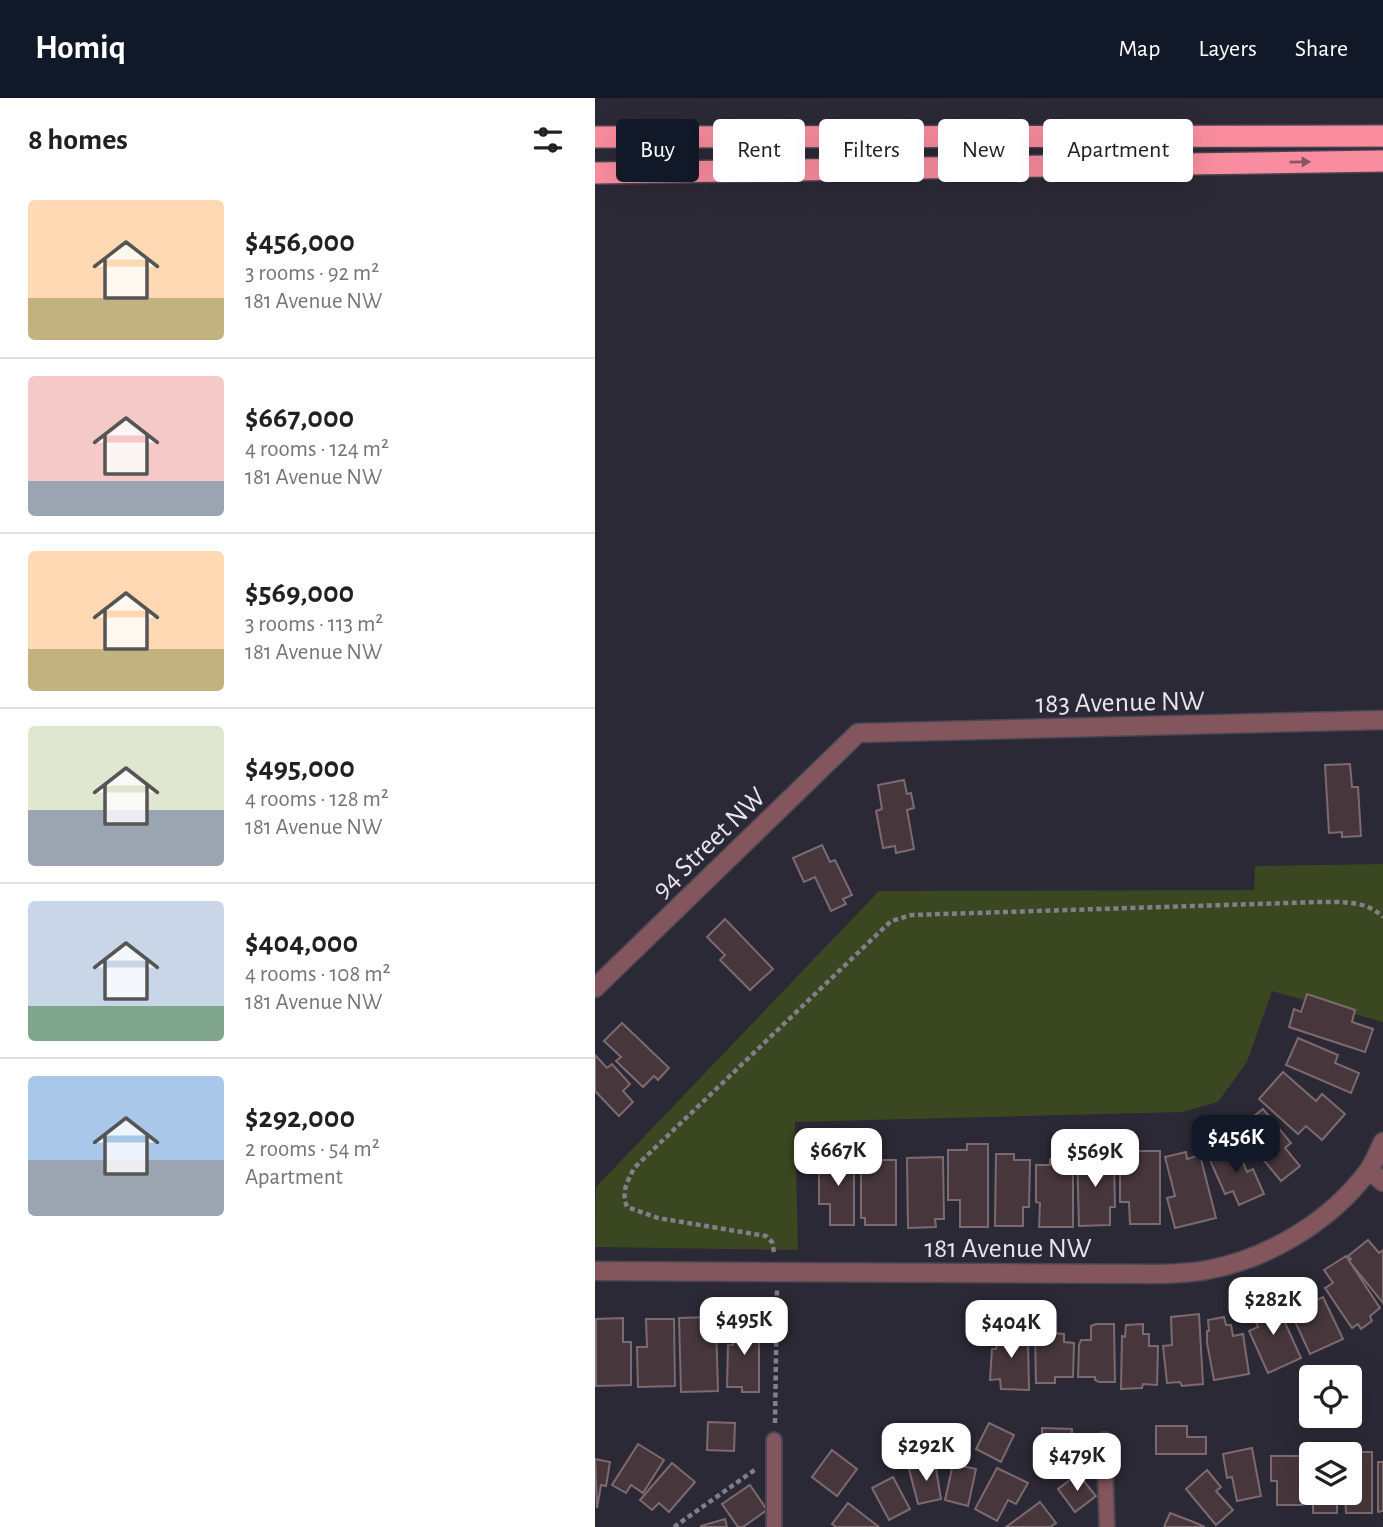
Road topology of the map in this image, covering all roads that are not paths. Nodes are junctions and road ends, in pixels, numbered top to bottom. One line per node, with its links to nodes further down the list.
1 (1383, 136): 2 (highway)
2 (595, 137)
3 (1383, 161): 4 (highway, one-way to 3)
4 (595, 173)
5 (1383, 720): 6 (street, 183 Avenue NW)
6 (857, 733): 7 (street, 94 Street NW)
7 (595, 988)
8 (1383, 1142): 9 (street, 181 Avenue NW)
9 (1369, 1170): 10 (street); 11 (street, 181 Avenue NW)
10 (1383, 1182)
11 (595, 1270)
12 (775, 1440): 14 (lane)
13 (1104, 1440): 15 (lane)
14 (773, 1527)
15 (1107, 1527)

